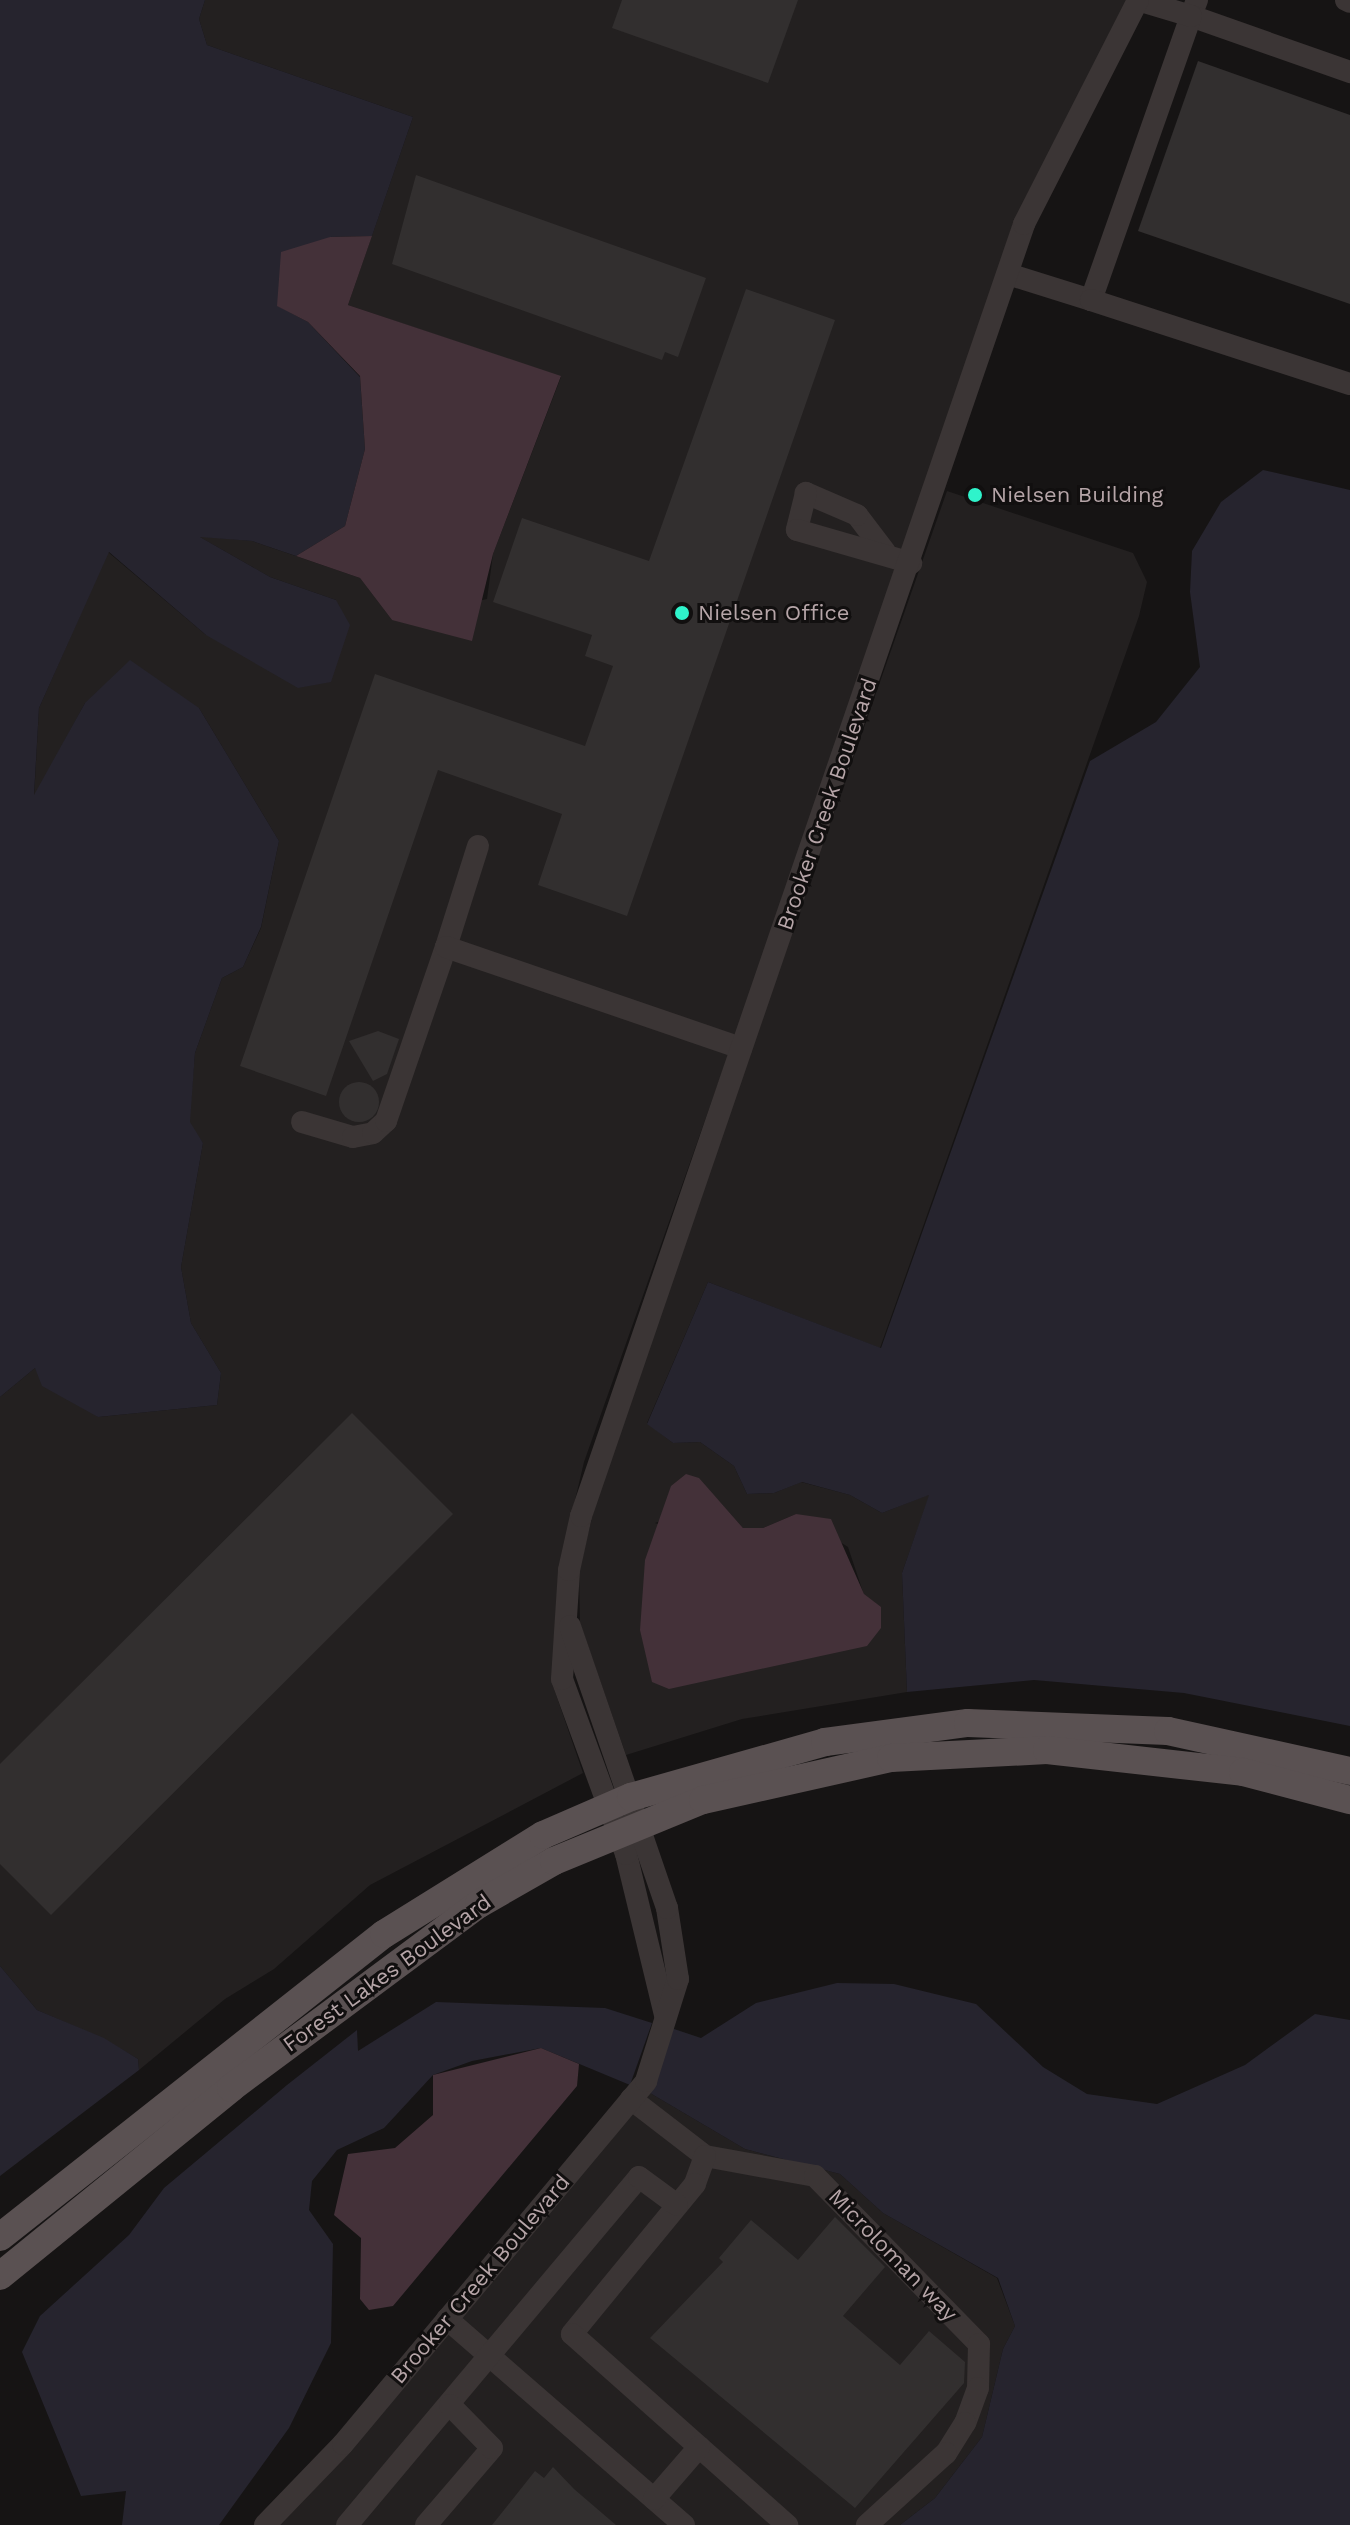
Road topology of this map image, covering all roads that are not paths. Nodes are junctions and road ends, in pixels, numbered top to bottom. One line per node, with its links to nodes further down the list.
1 (1138, 0): 2 (street); 4 (street, Brooker Creek Boulevard)
2 (1194, 8): 3 (street); 5 (street)
3 (1350, 72)
4 (1008, 274): 5 (street); 8 (street, Brooker Creek Boulevard)
5 (1091, 300): 6 (street)
6 (1350, 384)
7 (885, 552): 8 (street)
8 (911, 563): 11 (street, Brooker Creek Boulevard)
9 (478, 846): 10 (street)
10 (446, 947): 11 (street); 12 (street)
11 (741, 1048): 15 (street, Brooker Creek Boulevard)
12 (302, 1122)
13 (1350, 1771): 15 (main road, Forest Lakes Boulevard)
14 (1350, 1800): 16 (main road, Forest Lakes Boulevard)
15 (620, 1801): 16 (street, Brooker Creek Boulevard); 20 (main road, Forest Lakes Boulevard)
16 (630, 1828): 17 (street, Brooker Creek Boulevard); 21 (main road, Forest Lakes Boulevard)
17 (631, 2099): 18 (street, Microloman way); 22 (street, Brooker Creek Boulevard)
18 (705, 2156): 19 (street); 32 (street, Microloman way)
19 (677, 2205): 23 (street); 25 (street)
20 (0, 2237)
21 (0, 2276)
22 (447, 2319): 23 (street); 27 (street, Brooker Creek Boulevard)
23 (490, 2357): 24 (street); 26 (street)
24 (450, 2405): 28 (street); 29 (street)
25 (699, 2447): 26 (street); 31 (street)
26 (654, 2499): 30 (street)
27 (265, 2525)
28 (347, 2525)
29 (426, 2525)
30 (684, 2525)
31 (787, 2525)
32 (867, 2525)

